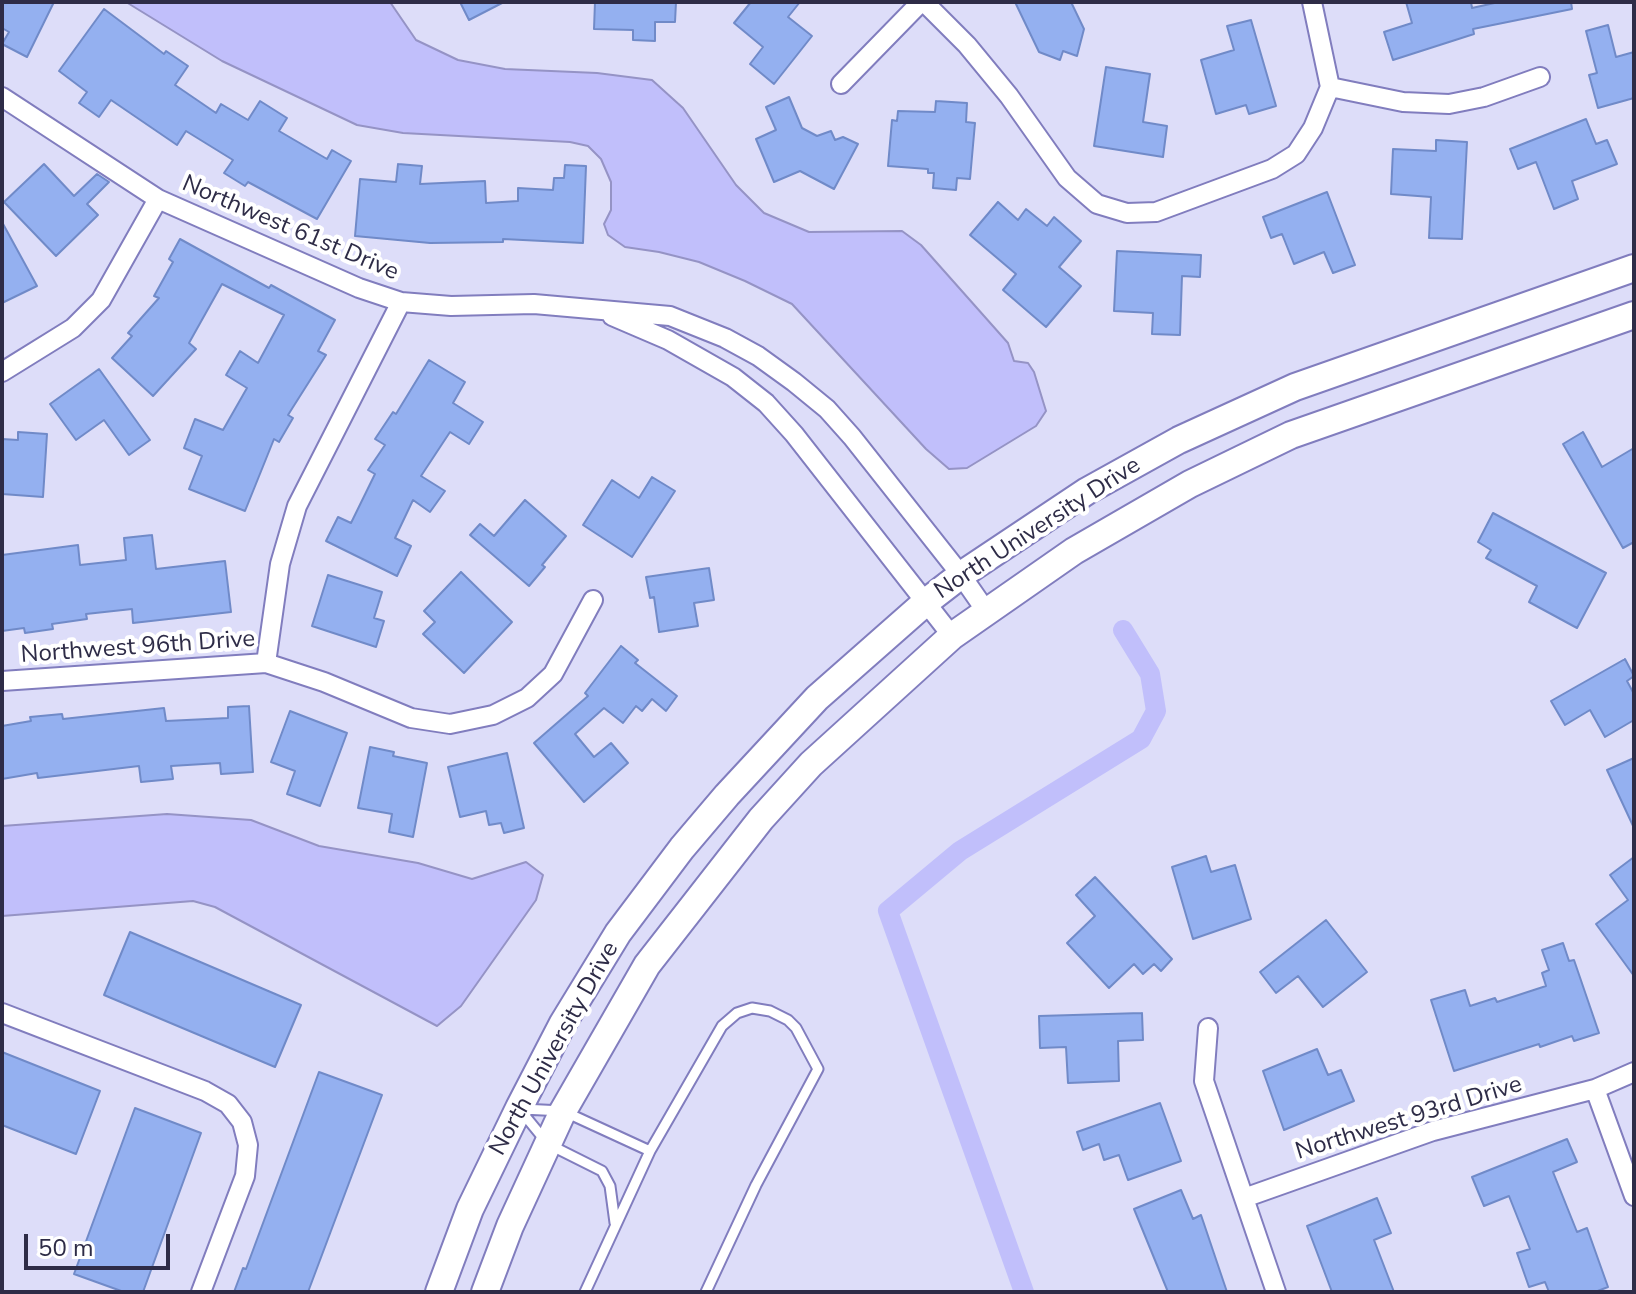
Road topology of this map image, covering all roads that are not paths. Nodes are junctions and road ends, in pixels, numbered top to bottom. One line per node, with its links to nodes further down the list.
1 (923, 2): 4 (street); 5 (street)
2 (1312, 2): 5 (street)
3 (1540, 77): 5 (street)
4 (841, 84)
5 (1330, 87)
6 (2, 97): 7 (street, Northwest 61st Drive)
7 (158, 199): 9 (street, Northwest 61st Drive); 12 (street)
8 (1634, 268): 13 (main road, North University Drive)
9 (401, 302): 10 (street, Northwest 61st Drive); 18 (street)
10 (595, 309): 13 (street, Northwest 61st Drive); 15 (street, Northwest 61st Drive)
11 (1634, 315): 16 (main road, North University Drive)
12 (2, 372)
13 (961, 575): 15 (main road, North University Drive); 16 (street, Northwest 61st Drive)
14 (593, 600): 18 (street, Northwest 96th Drive)
15 (926, 602): 17 (street, Northwest 61st Drive); 24 (main road, North University Drive)
16 (986, 611): 17 (main road, North University Drive)
17 (952, 636): 25 (main road, North University Drive)
18 (266, 663): 19 (street, Northwest 96th Drive)
19 (2, 681)
20 (2, 1013): 31 (street)
21 (1208, 1028): 29 (street)
22 (1634, 1072): 23 (street, Northwest 93rd Drive)
23 (1595, 1089): 28 (street); 29 (street, Northwest 93rd Drive)
24 (519, 1108): 25 (lane); 26 (lane); 32 (main road, North University Drive)
25 (563, 1111): 26 (main road, North University Drive); 27 (lane)
26 (548, 1144): 30 (lane); 33 (main road, North University Drive)
27 (650, 1151): 30 (lane); 35 (lane)
28 (1634, 1196)
29 (1244, 1198): 36 (street)
30 (615, 1223): 34 (lane)
31 (201, 1292)
32 (439, 1292)
33 (485, 1292)
34 (585, 1292)
35 (706, 1292)
36 (1276, 1292)

